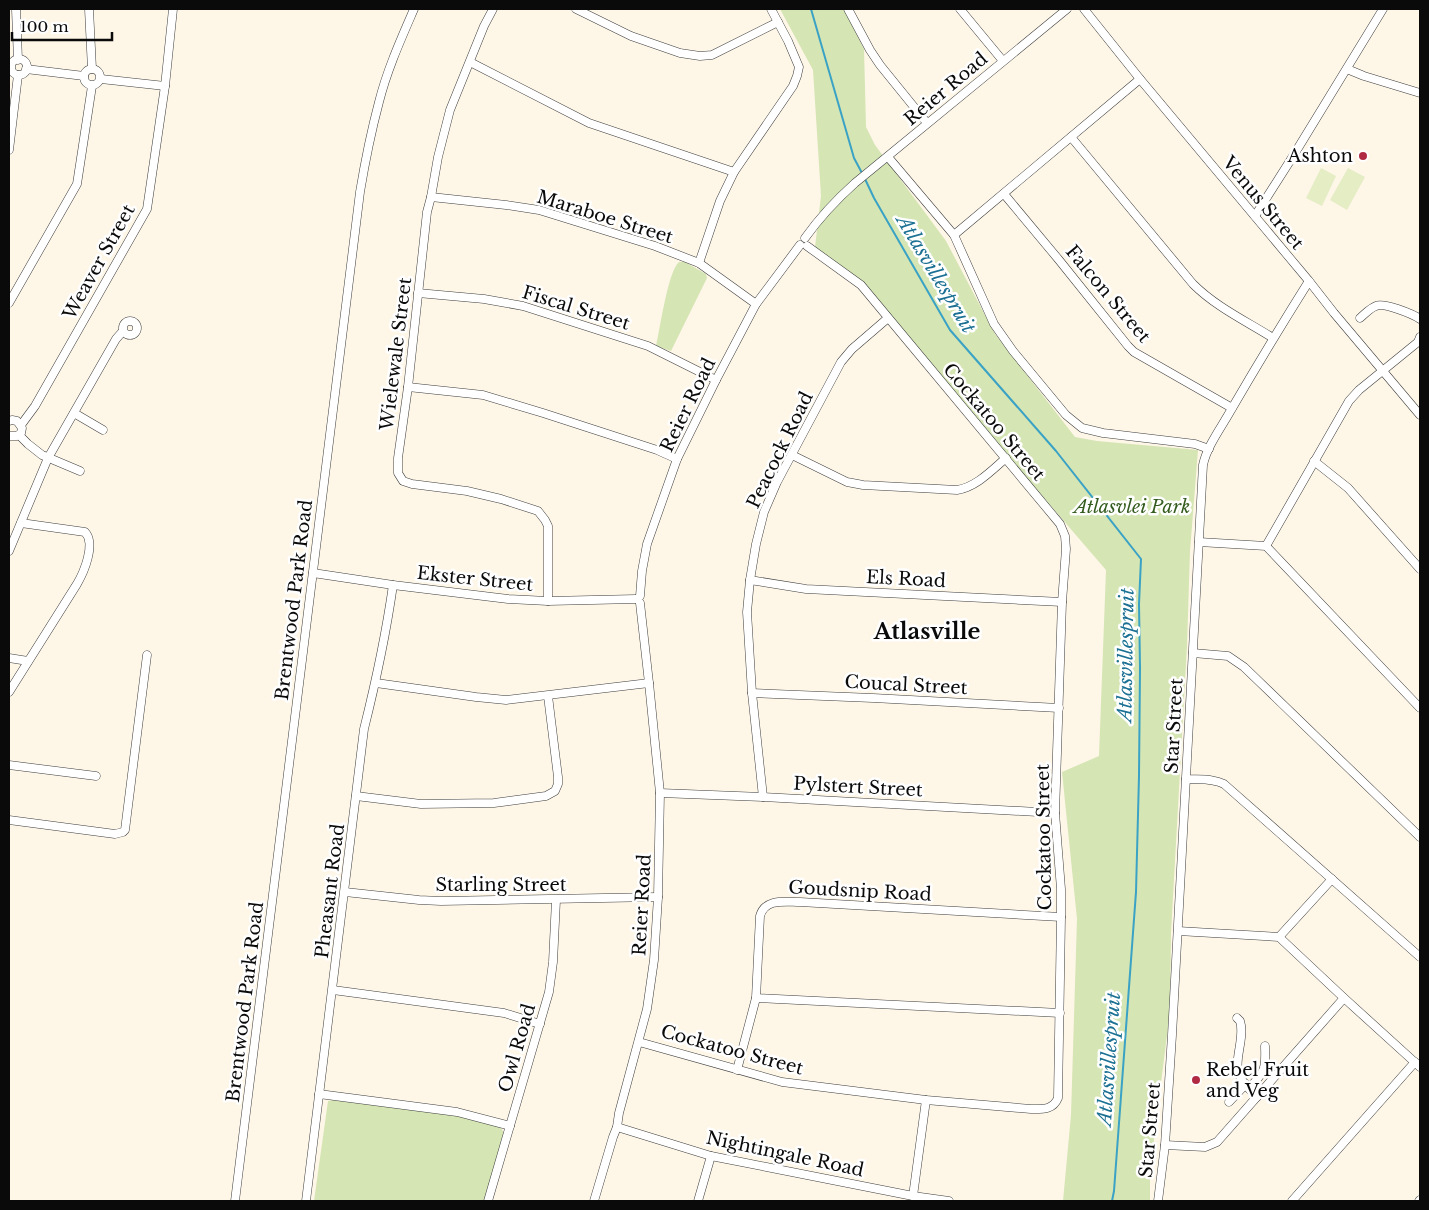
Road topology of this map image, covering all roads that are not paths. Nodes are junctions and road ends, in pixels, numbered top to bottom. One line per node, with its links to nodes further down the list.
1 (16, 9): 14 (street)
2 (89, 9): 19 (street)
3 (173, 9): 26 (street, Weaver Street)
4 (414, 9): 72 (street, Brentwood Park Road)
5 (493, 9): 16 (street, Wielewale Street)
6 (576, 9): 13 (street)
7 (771, 9): 13 (street)
8 (848, 9): 28 (street)
9 (960, 9): 15 (street)
10 (1067, 9): 15 (street, Reier Road)
11 (1084, 9): 24 (street, Venus Street)
12 (1383, 9): 20 (street)
13 (778, 22): 32 (street)
14 (18, 60): 17 (street); 18 (street)
15 (1003, 61): 28 (street, Reier Road)
16 (470, 62): 32 (street); 34 (street, Wielewale Street)
17 (10, 66): 21 (street)
18 (26, 69): 21 (street); 22 (street)
19 (92, 69): 22 (street); 23 (street)
20 (1347, 69): 27 (street); 35 (street)
21 (18, 75): 30 (street)
22 (84, 76): 25 (street)
23 (101, 78): 25 (street); 26 (street)
24 (1140, 79): 29 (street); 35 (street, Venus Street)
25 (92, 86): 41 (street)
26 (165, 86): 56 (street, Weaver Street)
27 (1420, 93)
28 (927, 123): 31 (street, Reier Road)
29 (1071, 137): 33 (street); 47 (street)
30 (9, 150)
31 (888, 157): 36 (street); 37 (street, Reier Road)
32 (734, 172): 38 (street)
33 (1004, 194): 36 (street); 52 (street, Falcon Street)
34 (431, 197): 38 (street, Maraboe Street); 40 (street, Wielewale Street)
35 (1255, 216): 39 (street, Venus Street)
36 (954, 235): 60 (street)
37 (804, 243): 42 (street, Reier Road); 43 (street, Cockatoo Street)
38 (699, 263): 42 (street, Maraboe Street)
39 (1309, 281): 47 (street, Star Street); 49 (street, Venus Street)
40 (418, 293): 50 (street, Fiscal Street); 51 (street, Wielewale Street)
41 (9, 303)
42 (756, 304): 50 (street, Reier Road)
43 (888, 318): 61 (street, Peacock Road); 63 (street, Cockatoo Street)
44 (1360, 318): 45 (street)
45 (1420, 319)
46 (123, 331): 53 (street)
47 (1273, 338): 52 (street, Star Street)
48 (1420, 341): 49 (street)
49 (1382, 371): 54 (street, Venus Street); 65 (street)
50 (716, 380): 64 (street, Reier Road)
51 (408, 387): 64 (street); 76 (street, Wielewale Street)
52 (1232, 408): 60 (street, Star Street)
53 (74, 414): 57 (street); 62 (street)
54 (1420, 415)
55 (9, 422): 56 (street)
56 (21, 425): 58 (street)
57 (103, 430)
58 (19, 435): 59 (street); 62 (street)
59 (9, 436)
60 (1209, 449): 68 (street, Star Street)
61 (792, 455): 63 (street); 73 (street, Peacock Road)
62 (48, 458): 66 (street); 67 (street)
63 (1006, 458): 77 (street, Cockatoo Street)
64 (677, 459): 75 (street, Reier Road)
65 (1314, 461): 69 (street); 71 (street)
66 (80, 471)
67 (21, 523): 70 (street); 81 (street)
68 (1199, 542): 69 (street); 78 (street, Star Street)
69 (1266, 546): 88 (street)
70 (9, 552)
71 (1420, 569)
72 (313, 573): 74 (street, Ekster Street); 126 (street, Brentwood Park Road)
73 (750, 580): 77 (street, Els Road); 85 (street, Peacock Road)
74 (393, 585): 76 (street, Ekster Street); 82 (street, Pheasant Road)
75 (638, 599): 76 (street, Ekster Street); 83 (street, Reier Road)
76 (548, 601)
77 (1062, 602): 87 (street, Cockatoo Street)
78 (1193, 653): 91 (street, Star Street); 97 (street)
79 (147, 655): 96 (street)
80 (9, 658): 81 (street)
81 (28, 661): 84 (street)
82 (376, 683): 86 (street); 93 (street, Pheasant Road)
83 (649, 683): 86 (street); 92 (street, Reier Road)
84 (9, 692)
85 (752, 693): 87 (street, Coucal Street); 94 (street, Peacock Road)
86 (548, 696): 93 (street)
87 (1059, 708): 95 (street, Cockatoo Street)
88 (1420, 708)
89 (9, 765): 90 (street)
90 (96, 776)
91 (1186, 779): 98 (street); 103 (street, Star Street)
92 (660, 793): 94 (street, Pylstert Street); 100 (street, Reier Road)
93 (356, 796): 99 (street, Pheasant Road)
94 (763, 797): 95 (street, Pylstert Street)
95 (1055, 812): 102 (street, Cockatoo Street)
96 (9, 820)
97 (1420, 837)
98 (1332, 879): 104 (street); 105 (street)
99 (345, 892): 101 (street, Starling Street); 106 (street, Pheasant Road)
100 (658, 897): 101 (street, Starling Street); 112 (street, Reier Road)
101 (556, 900): 111 (street, Owl Road)
102 (1061, 917): 107 (street, Goudsnip Road); 109 (street, Cockatoo Street)
103 (1178, 931): 104 (street); 123 (street, Star Street)
104 (1279, 937): 108 (street)
105 (1420, 957)
106 (333, 990): 111 (street); 117 (street, Pheasant Road)
107 (756, 998): 109 (street); 115 (street, Goudsnip Road)
108 (1344, 998): 114 (street); 118 (street)
109 (1060, 1013): 119 (street, Cockatoo Street)
110 (1237, 1018): 116 (street)
111 (540, 1024): 121 (street, Owl Road)
112 (639, 1042): 115 (street, Cockatoo Street); 122 (street, Reier Road)
113 (1265, 1046): 116 (street)
114 (1418, 1064): 133 (street)
115 (737, 1070): 119 (street, Cockatoo Street)
116 (1248, 1086): 118 (street); 120 (street)
117 (319, 1094): 121 (street); 127 (street, Pheasant Road)
118 (1257, 1097): 123 (street)
119 (926, 1100): 125 (street)
120 (1229, 1102)
121 (510, 1126): 128 (street, Owl Road)
122 (617, 1127): 124 (street, Nightingale Road); 129 (street, Reier Road)
123 (1165, 1145): 132 (street, Star Street)
124 (711, 1156): 125 (street, Nightingale Road); 130 (street)
125 (913, 1196): 131 (street, Nightingale Road)
126 (235, 1201)
127 (306, 1201)
128 (488, 1201)
129 (594, 1201)
130 (698, 1201)
131 (949, 1201)
132 (1158, 1201)
133 (1292, 1201)

